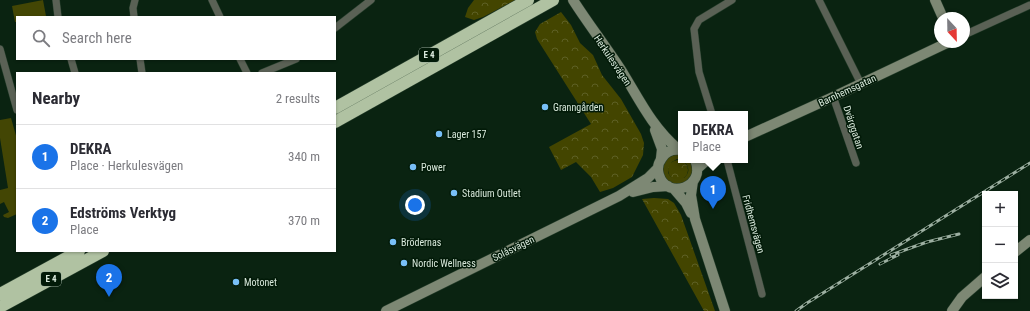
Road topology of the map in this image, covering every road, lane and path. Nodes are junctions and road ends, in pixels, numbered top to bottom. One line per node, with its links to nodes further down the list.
1 (56, 0): 13 (street)
2 (135, 0): 14 (street)
3 (212, 0): 15 (street)
4 (371, 0): 16 (street)
5 (528, 0): 31 (highway, E 4)
6 (552, 0): 33 (highway, E 4)
7 (573, 0): 34 (street, Herkulesvägen)
8 (732, 0): 32 (street)
9 (819, 0): 28 (street)
10 (935, 0): 12 (street)
11 (1030, 5): 17 (street)
12 (940, 12)
13 (58, 16)
14 (134, 16)
15 (220, 16)
16 (336, 27)
17 (970, 32)
18 (936, 48): 28 (street, Barnhemsgatan)
19 (0, 49): 30 (street)
20 (71, 60): 24 (street)
21 (140, 60): 25 (street)
22 (240, 60): 26 (street)
23 (294, 60): 27 (street)
24 (75, 72)
25 (142, 72)
26 (246, 72)
27 (264, 72)
28 (861, 84): 29 (street, Barnhemsgatan)
29 (833, 97): 35 (street, Barnhemsgatan); 40 (street, Dvärggatan)
30 (16, 106)
31 (336, 107)
32 (711, 111)
33 (336, 121)
34 (651, 121): 36 (street, Herkulesvägen); 38 (street, Herkulesvägen)
35 (748, 136)
36 (678, 149)
37 (678, 150): 38 (street, Solåsvägen)
38 (660, 163): 43 (street, Herkulesvägen); 44 (street, Solåsvägen)
39 (728, 163): 52 (street, Fridhemsvägen)
40 (856, 163)
41 (696, 165): 42 (street)
42 (693, 181): 43 (street, Solåsvägen); 45 (street)
43 (671, 187): 44 (street, Solåsvägen); 45 (street)
44 (619, 196): 55 (street, Solåsvägen)
45 (695, 219): 54 (street)
46 (1030, 241): 47 (street)
47 (1018, 250)
48 (78, 252): 51 (highway, E 4)
49 (101, 252): 53 (highway, E 4)
50 (982, 280): 56 (street)
51 (0, 294)
52 (762, 294)
53 (0, 307)
54 (725, 309)
55 (386, 311)
56 (952, 311)

